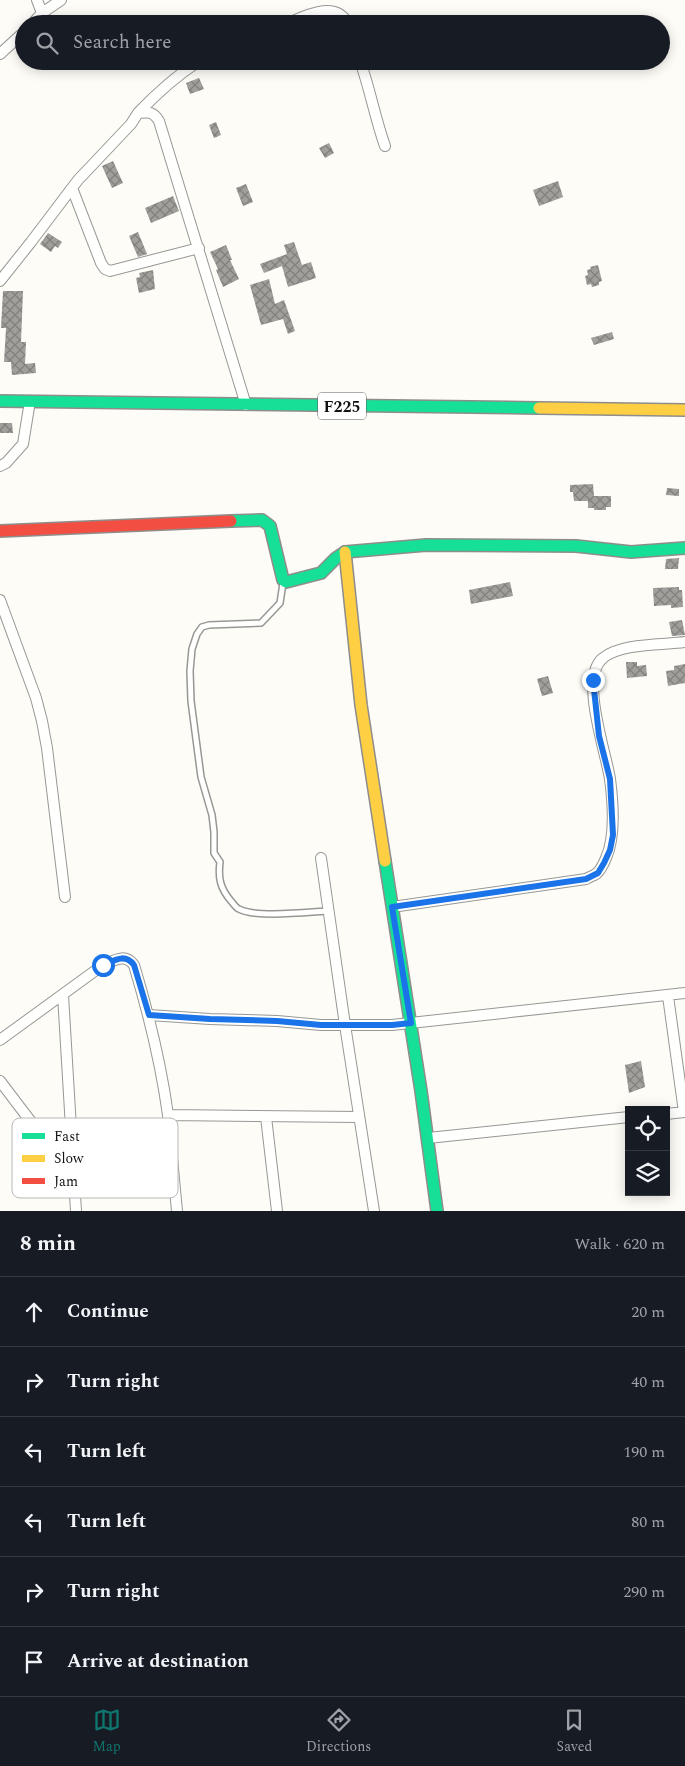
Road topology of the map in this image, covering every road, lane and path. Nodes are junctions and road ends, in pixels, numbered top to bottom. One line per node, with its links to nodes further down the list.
1 (37, 0): 3 (street)
2 (61, 0): 3 (street)
3 (42, 13)
4 (306, 15): 5 (street)
5 (344, 15)
6 (15, 40): 7 (street)
7 (0, 54)
8 (186, 70): 10 (street)
9 (363, 70): 11 (street)
10 (138, 113): 12 (street); 13 (street)
11 (385, 146)
12 (72, 188): 13 (street); 14 (street)
13 (199, 248): 17 (street)
14 (0, 281)
15 (0, 401): 16 (street, F225)
16 (30, 401): 17 (street, F225); 19 (street)
17 (246, 405): 18 (street, F225)
18 (685, 410)
19 (0, 466)
20 (0, 531): 23 (street)
21 (685, 548): 22 (street)
22 (345, 552): 23 (street); 28 (street)
23 (283, 580): 29 (lane)
24 (0, 600): 27 (street)
25 (685, 642): 28 (street)
26 (321, 858): 29 (street)
27 (65, 897)
28 (392, 907): 34 (street)
29 (329, 911): 35 (street)
30 (685, 993): 32 (street)
31 (64, 995): 33 (street); 36 (street); 43 (street)
32 (668, 996): 34 (street); 38 (street)
33 (149, 1015): 35 (street); 40 (street)
34 (411, 1023): 35 (street); 46 (street)
35 (345, 1025): 44 (street)
36 (0, 1040)
37 (0, 1081): 42 (street)
38 (685, 1112): 39 (street)
39 (670, 1114)
40 (168, 1116): 41 (street)
41 (266, 1117): 44 (street); 51 (street)
42 (28, 1118)
43 (71, 1118)
44 (359, 1118): 52 (street)
45 (625, 1118): 46 (street)
46 (428, 1138): 53 (street)
47 (75, 1198): 49 (street)
48 (176, 1198): 50 (street)
49 (76, 1211)
50 (177, 1211)
51 (277, 1211)
52 (374, 1211)
53 (437, 1211)

